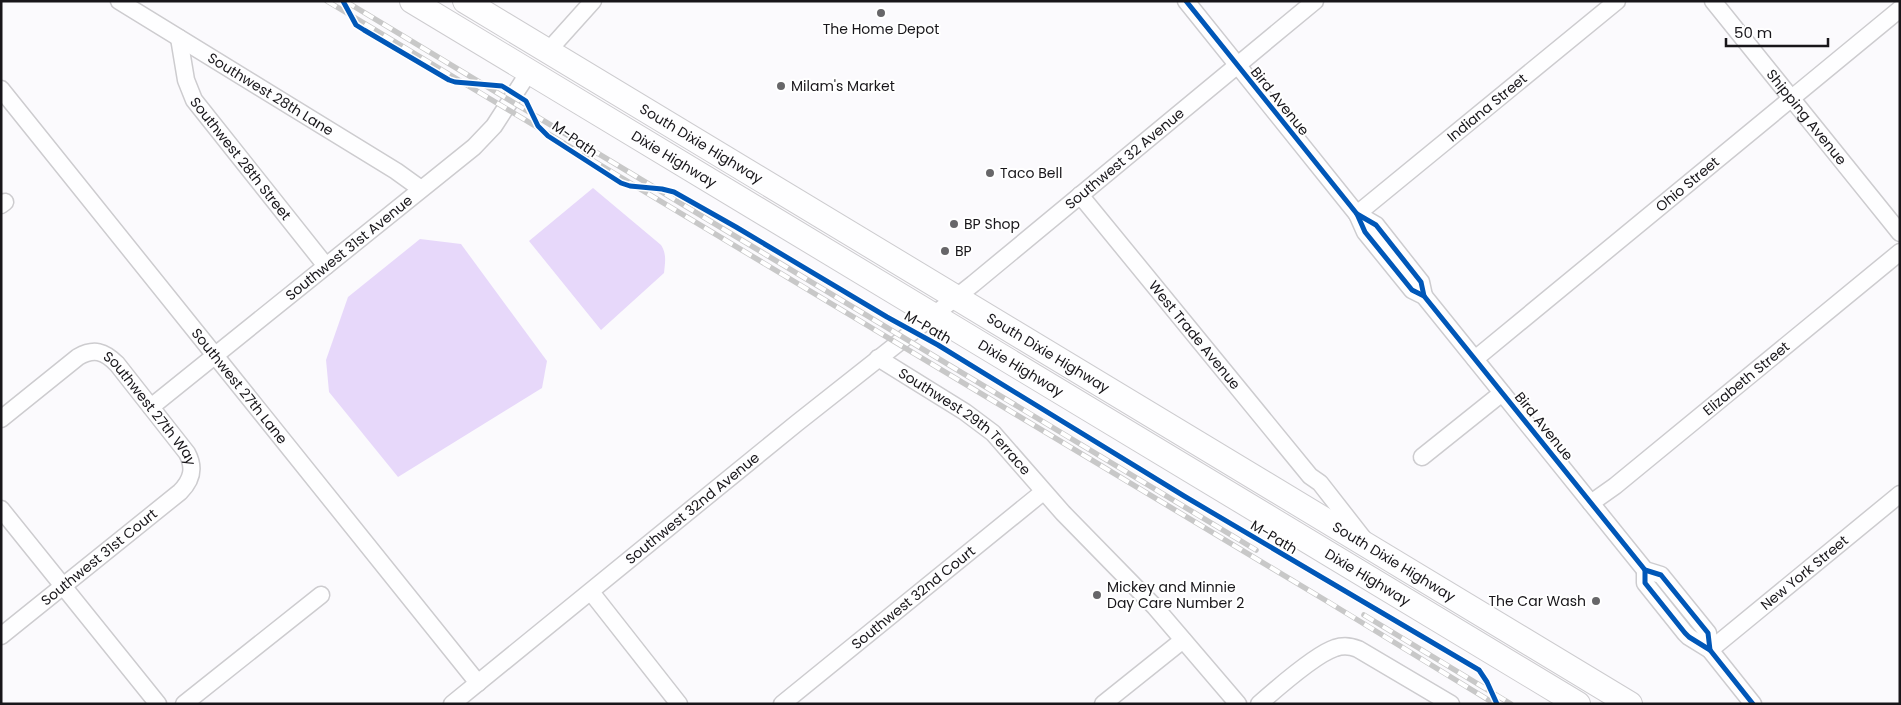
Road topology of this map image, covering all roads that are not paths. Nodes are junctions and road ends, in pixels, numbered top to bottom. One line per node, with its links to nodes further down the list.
1 (119, 1): 10 (street, Southwest 28th Lane)
2 (412, 1): 13 (highway, Dixie Highway)
3 (465, 1): 11 (highway, South Dixie Highway)
4 (593, 1): 11 (street)
5 (1186, 1): 12 (street, Bird Avenue)
6 (1314, 1): 12 (street, Southwest 32 Avenue)
7 (1617, 1): 18 (street, Indiana Street)
8 (1713, 1): 15 (street, Shipping Avenue)
9 (1900, 9): 15 (street, Ohio Street)
10 (180, 38): 16 (street, Southwest 28th Lane); 21 (street, Southwest 28th Street)
11 (548, 51): 22 (highway, South Dixie Highway)
12 (1237, 65): 17 (street, Southwest 32 Avenue); 18 (street, Bird Avenue)
13 (529, 72): 16 (street, Southwest 31st Avenue); 23 (highway, Dixie Highway)
14 (1, 89): 24 (street, Southwest 27th Lane)
15 (1791, 99): 19 (street, Shipping Avenue); 26 (street, Ohio Street)
16 (421, 189): 21 (street, Southwest 31st Avenue)
17 (1080, 195): 22 (street, Southwest 32 Avenue); 32 (street, West Trade Avenue)
18 (1358, 214): 26 (street, Bird Avenue)
19 (1900, 233)
20 (1900, 252): 35 (street, Elizabeth Street)
21 (326, 266): 24 (street, Southwest 31st Avenue)
22 (955, 297): 23 (street, Southwest 32 Avenue); 36 (highway, South Dixie Highway)
23 (933, 315): 25 (street, Southwest 32nd Avenue); 57 (highway, Dixie Highway)
24 (216, 355): 28 (street, Southwest 31st Avenue); 45 (street, Southwest 27th Lane)
25 (878, 358): 33 (street, Southwest 29th Terrace); 40 (street, Southwest 32nd Avenue)
26 (1475, 359): 27 (street, Bird Avenue)
27 (1502, 393): 30 (street); 35 (street, Bird Avenue)
28 (151, 407): 29 (street, Southwest 27th Way); 31 (street, Southwest 27th Way)
29 (1, 419)
30 (1422, 456)
31 (192, 475): 39 (street, Southwest 31st Court)
32 (1310, 476): 36 (street); 38 (street, West Trade Avenue)
33 (1043, 492): 43 (street, Southwest 29th Terrace); 52 (street, Southwest 32nd Court)
34 (1900, 494): 44 (street, New York Street)
35 (1591, 502): 44 (street, Bird Avenue)
36 (1299, 503): 38 (highway, South Dixie Highway)
37 (1, 510): 39 (street)
38 (1369, 546): 58 (highway, South Dixie Highway)
39 (63, 585): 42 (street, Southwest 31st Court); 46 (street)
40 (591, 592): 45 (street, Southwest 32nd Avenue); 51 (street)
41 (322, 595): 49 (street)
42 (1, 636)
43 (1184, 640): 53 (street); 54 (street, Southwest 29th Terrace)
44 (1710, 650): 59 (street, Bird Avenue)
45 (478, 683): 50 (street, Southwest 32nd Avenue)
46 (158, 704)
47 (164, 704): 48 (street)
48 (179, 704)
49 (184, 704)
50 (452, 704)
51 (679, 704)
52 (782, 704)
53 (1103, 704)
54 (1238, 704)
55 (1260, 704): 56 (street)
56 (1451, 704)
57 (1578, 704)
58 (1630, 704)
59 (1753, 704)

